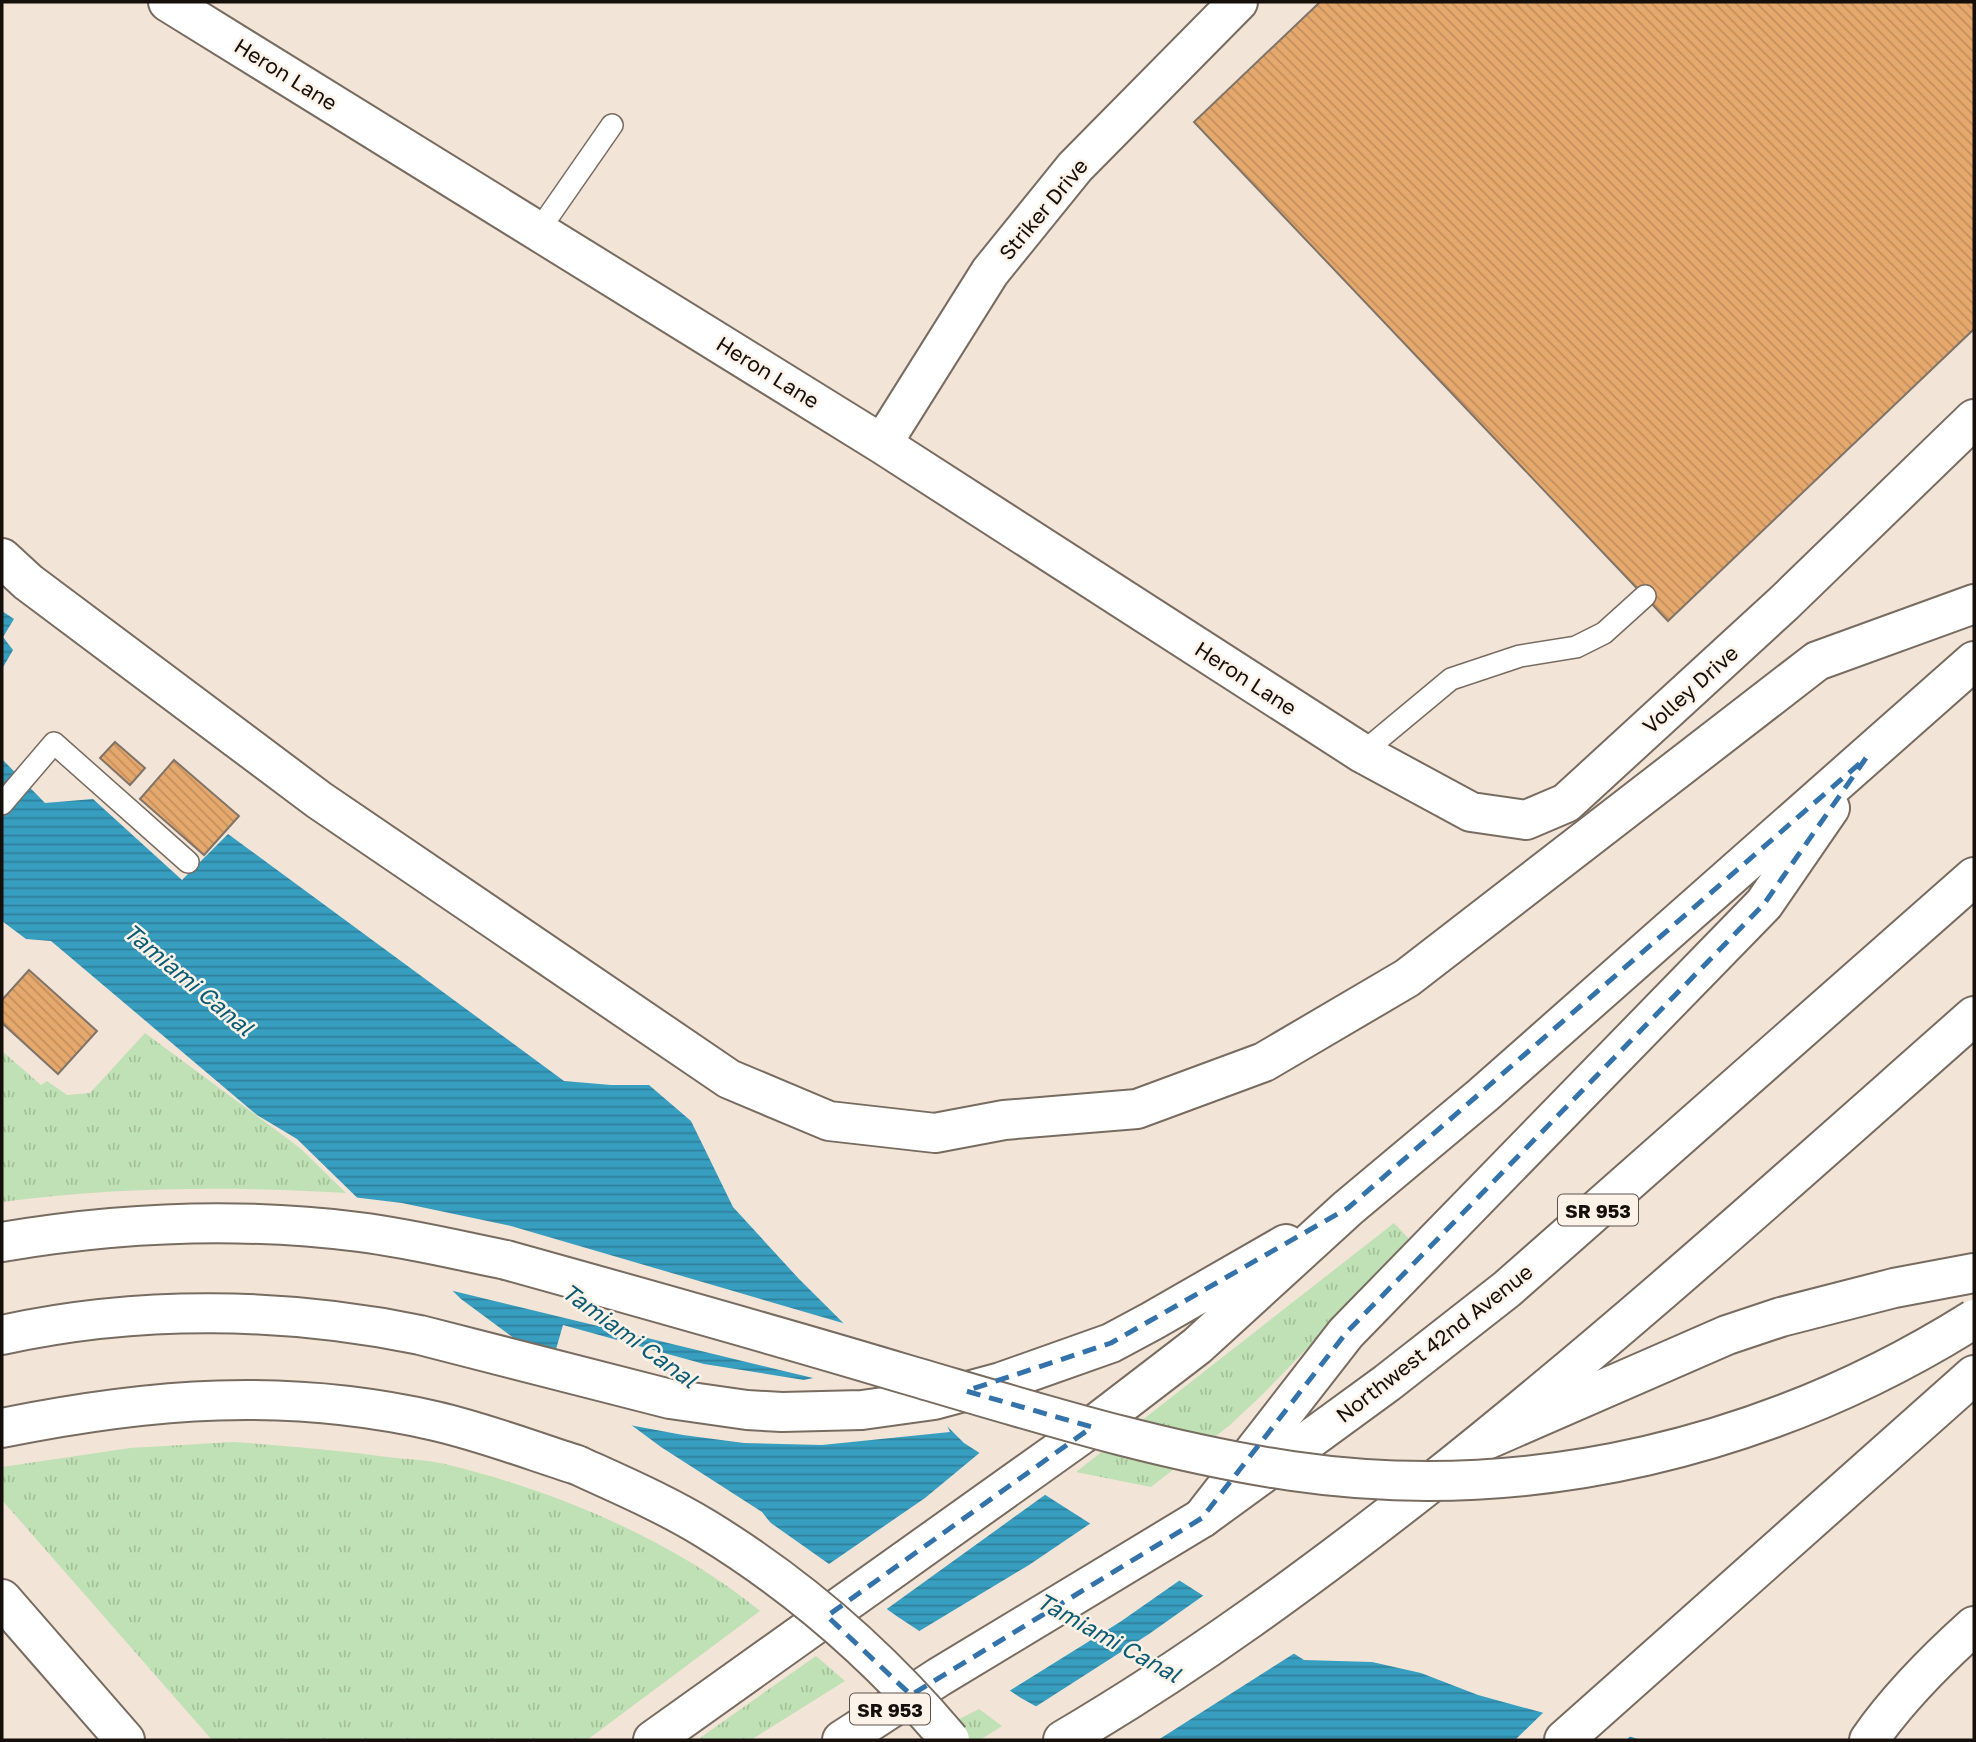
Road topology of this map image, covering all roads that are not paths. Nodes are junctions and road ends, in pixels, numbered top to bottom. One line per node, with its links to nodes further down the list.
1 (168, 2): 4 (main road, Heron Lane)
2 (1238, 2): 6 (main road, Striker Drive)
3 (612, 125): 4 (lane)
4 (539, 230): 6 (main road, Heron Lane)
5 (1974, 419): 11 (main road, Volley Drive)
6 (883, 444): 11 (main road, Heron Lane)
7 (2, 558): 9 (main road)
8 (1645, 596): 11 (lane)
9 (1974, 604)
10 (1974, 661): 12 (main road)
11 (1362, 753)
12 (1866, 758): 17 (main road); 25 (main road)
13 (2, 804): 14 (lane)
14 (188, 862)
15 (1974, 877): 25 (main road, Northwest 42nd Avenue / SR 953)
16 (1974, 1016): 24 (main road)
17 (1348, 1208): 21 (main road); 29 (main road)
18 (2, 1242): 20 (main road, bridge)
19 (1974, 1273): 24 (main road)
20 (1974, 1319)
21 (2, 1335)
22 (1974, 1375): 33 (main road)
23 (2, 1428): 31 (main road, bridge)
24 (1484, 1441): 32 (main road)
25 (1202, 1518): 30 (main road, Northwest 42nd Avenue / SR 953)
26 (2, 1599): 28 (main road)
27 (1974, 1626): 34 (main road)
28 (125, 1740)
29 (653, 1740)
30 (842, 1740)
31 (950, 1740)
32 (1063, 1740)
33 (1564, 1740)
34 (1869, 1740)

